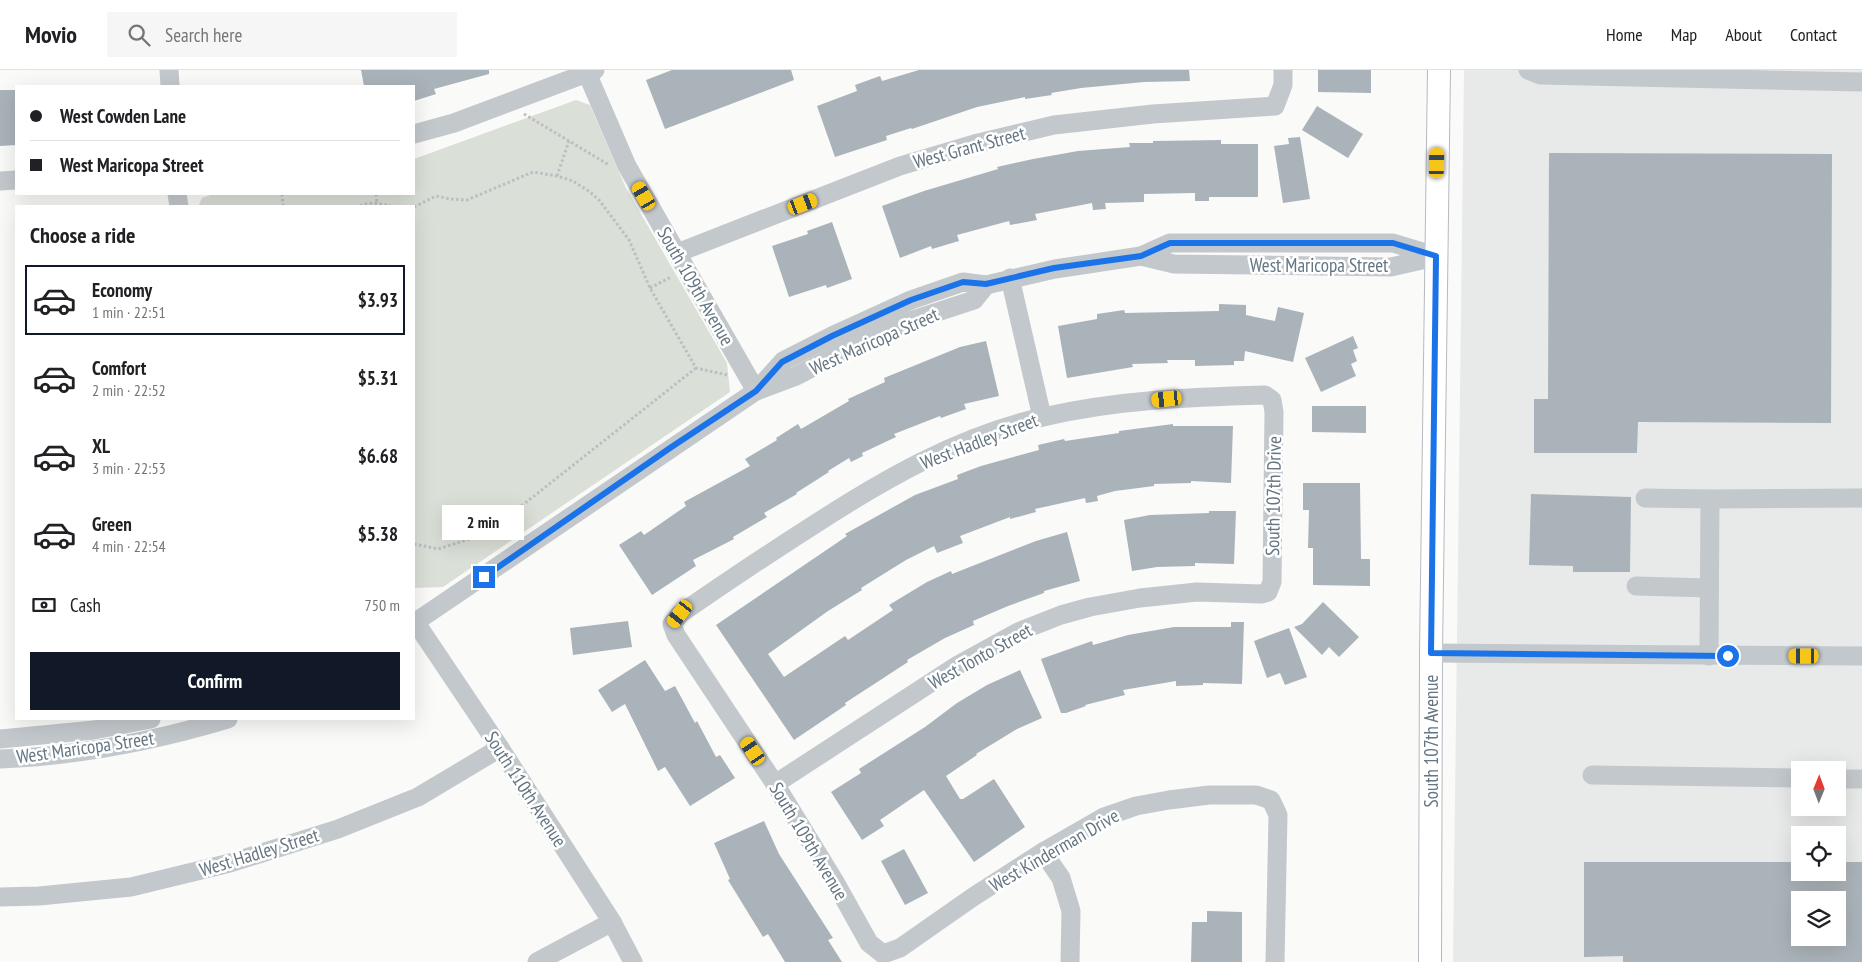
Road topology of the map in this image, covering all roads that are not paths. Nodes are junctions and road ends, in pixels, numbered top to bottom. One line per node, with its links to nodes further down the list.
1 (169, 70): 7 (street)
2 (1283, 70): 12 (street, West Grant Street)
3 (1439, 70): 11 (main road, South 107th Avenue)
4 (1528, 70): 6 (street)
5 (591, 71): 8 (street); 12 (street, South 109th Avenue)
6 (1862, 82)
7 (170, 85)
8 (415, 134)
9 (15, 180): 10 (street)
10 (0, 181)
11 (1436, 256): 13 (street, West Maricopa Street); 26 (main road, South 107th Avenue)
12 (682, 261): 14 (street, South 109th Avenue)
13 (1010, 278): 14 (street, West Maricopa Street); 16 (street)
14 (753, 385): 23 (street, West Maricopa Street)
15 (1272, 400): 16 (street, West Hadley Street); 22 (street, South 107th Drive)
16 (1042, 417): 25 (street, West Hadley Street)
17 (1644, 498): 18 (street)
18 (1710, 498): 19 (street); 21 (street)
19 (1862, 498)
20 (1636, 586): 21 (street)
21 (1709, 588): 27 (street)
22 (1268, 592): 38 (street, West Tonto Street)
23 (415, 621)
24 (415, 623): 32 (street, South 110th Avenue)
25 (672, 624): 38 (street, South 109th Avenue)
26 (1431, 653): 27 (street); 47 (main road, South 107th Avenue)
27 (1709, 656): 28 (street)
28 (1862, 656)
29 (146, 720): 31 (street, West Maricopa Street)
30 (224, 720): 33 (street, West Maricopa Street)
31 (0, 739)
32 (500, 748): 40 (street, West Hadley Street); 41 (street, South 110th Avenue)
33 (0, 759)
34 (1592, 776): 35 (street)
35 (1791, 778)
36 (1846, 779): 37 (street)
37 (1862, 779)
38 (775, 784): 42 (street, South 109th Avenue)
39 (1043, 852): 42 (street, West Kinderman Drive); 45 (street); 46 (street, West Kinderman Drive)
40 (0, 897)
41 (612, 922): 43 (street); 44 (street, South 110th Avenue)
42 (883, 954)
43 (537, 962)
44 (633, 962)
45 (1070, 962)
46 (1275, 962)
47 (1430, 962)

